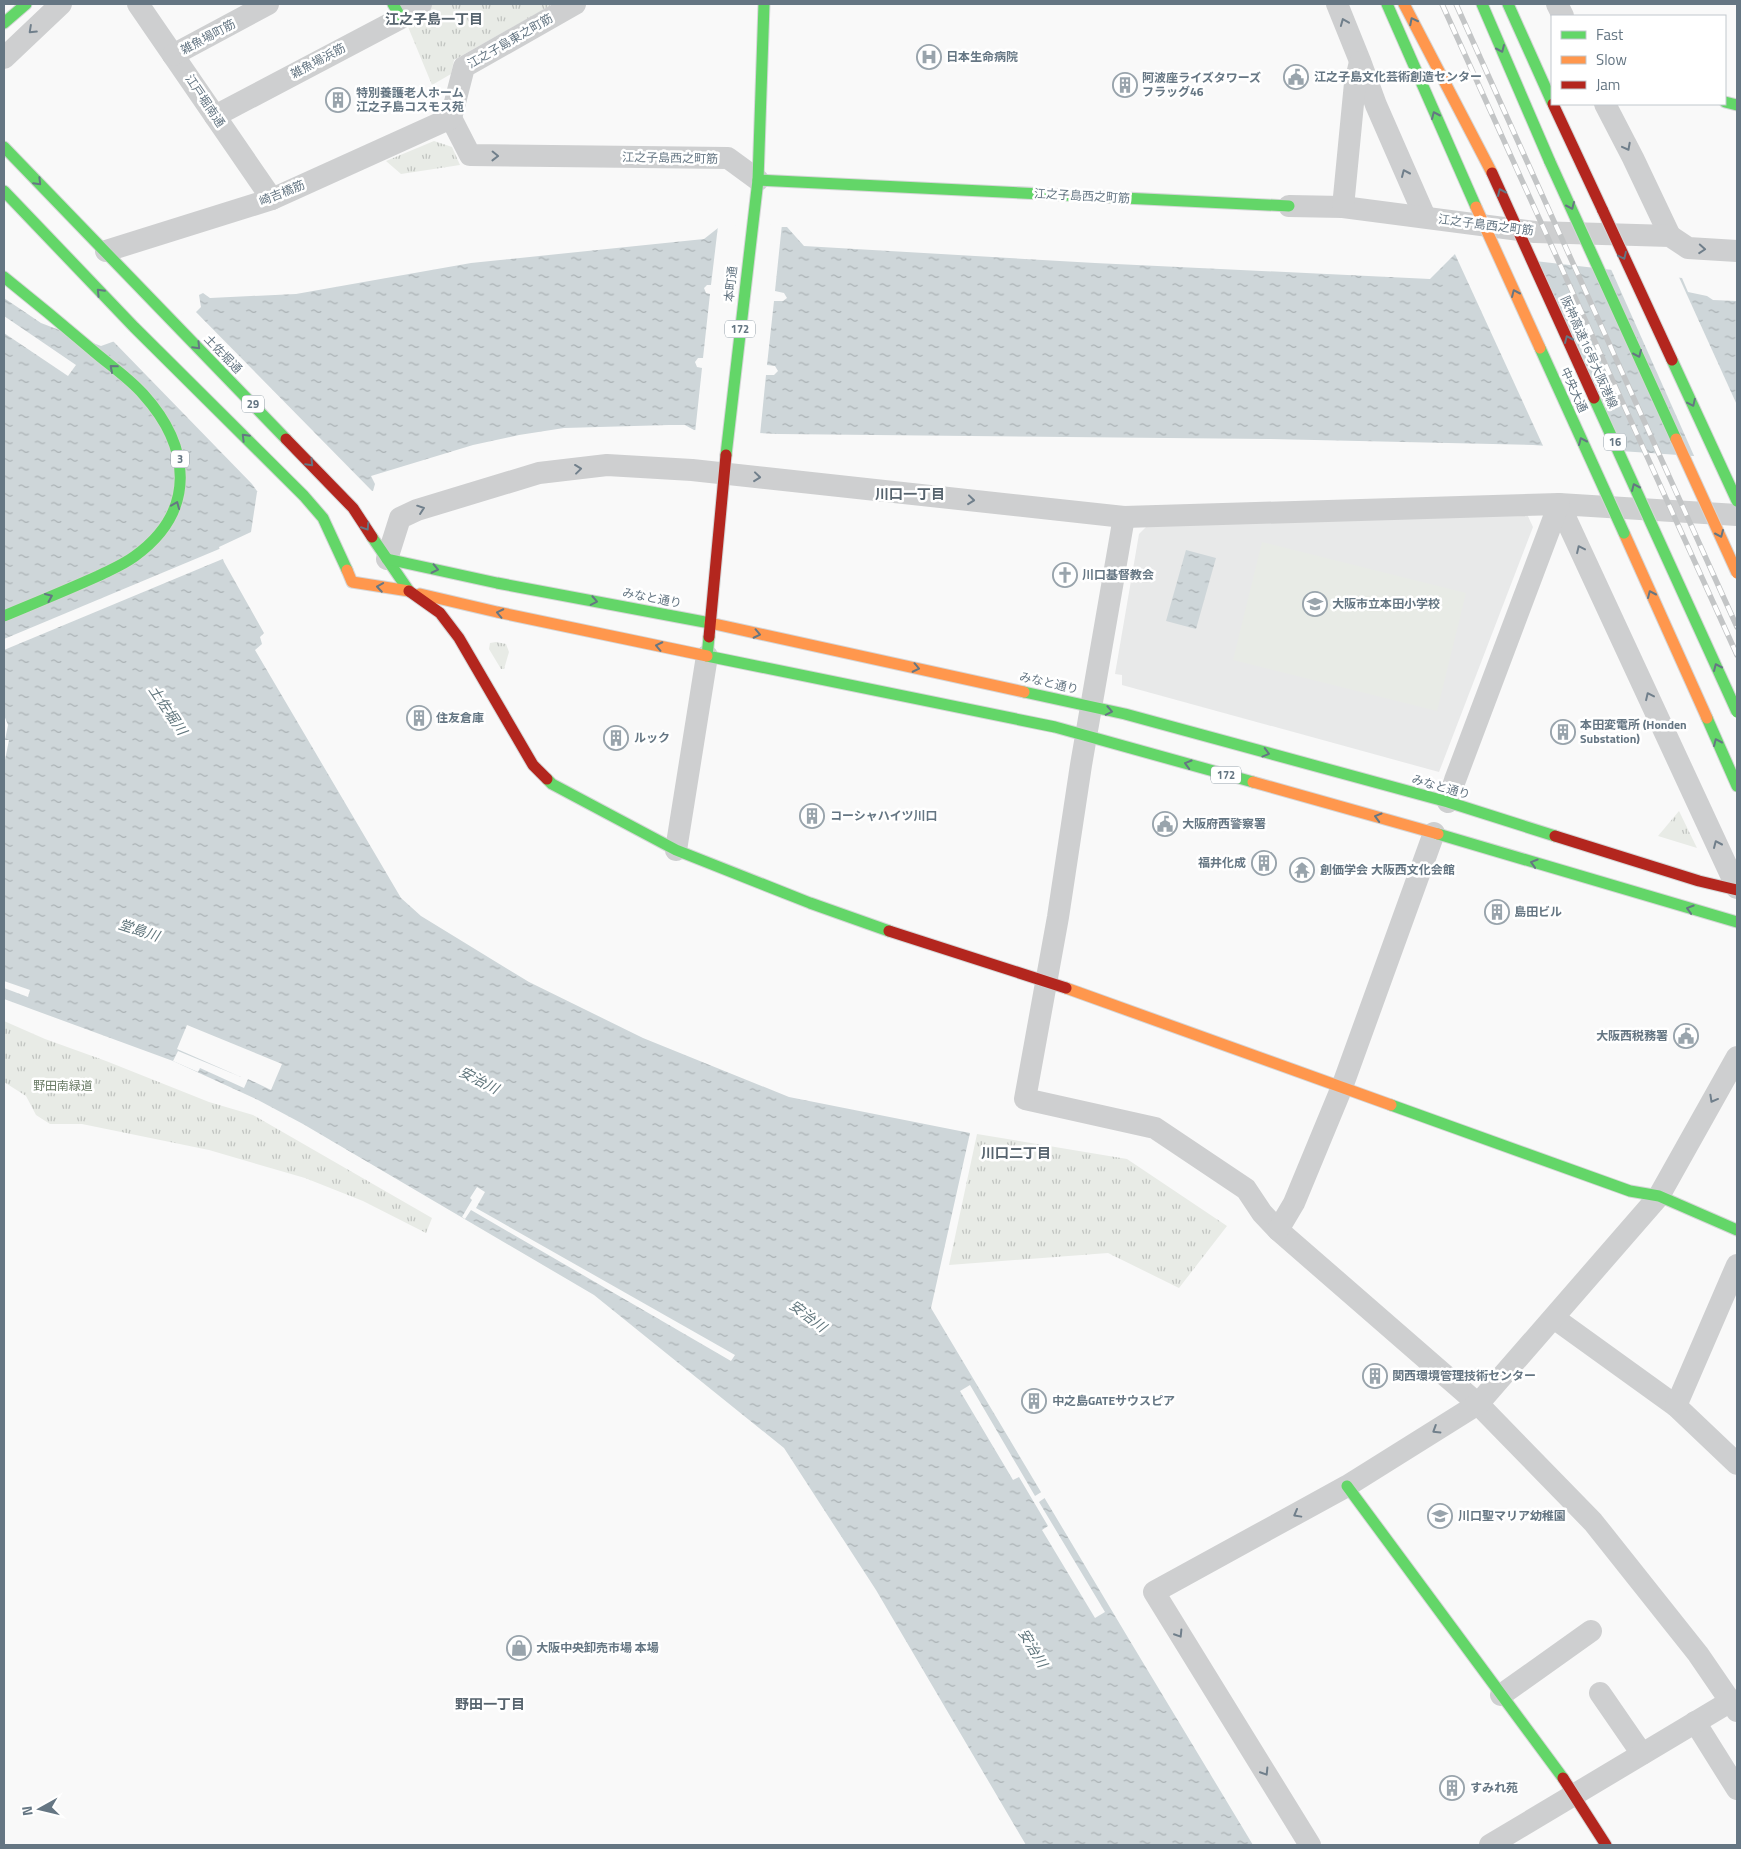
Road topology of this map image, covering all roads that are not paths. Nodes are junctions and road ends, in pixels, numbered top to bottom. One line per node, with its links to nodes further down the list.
1 (26, 4): 16 (main road)
2 (60, 4): 18 (street, one-way to 18)
3 (138, 4): 17 (street, 江戸堀南通)
4 (268, 4): 17 (street, 雑魚場町筋)
5 (421, 4): 15 (street, 雑魚場浜筋)
6 (576, 4): 26 (street, 江之子島東之町筋)
7 (764, 4): 30 (main road, 本町通 / 172)
8 (1337, 4): 20 (street, one-way to 8)
9 (1386, 4): 54 (main road, 中央大通, one-way to 9, bridge)
10 (1404, 4): 29 (main road, one-way to 10)
11 (1416, 4): 29 (main road, 阪神高速16号大阪港線 / 16)
12 (1482, 4): 28 (main road, one-way to 28)
13 (1502, 4): 19 (main road)
14 (1508, 4): 22 (main road)
15 (396, 11): 25 (street, 雑魚場浜筋)
16 (4, 23)
17 (173, 55): 25 (street, 江戸堀南通)
18 (4, 58)
19 (1520, 59)
20 (1360, 61): 34 (street); 35 (street, one-way to 20)
21 (1526, 78): 28 (main road)
22 (1551, 99)
23 (1554, 105): 41 (main road, one-way to 41, bridge)
24 (1606, 105): 36 (street, one-way to 36)
25 (214, 116): 32 (street, 江戸堀南通)
26 (451, 118): 30 (street, 江之子島西之町筋, one-way to 30); 32 (street, 崎吉橋筋)
27 (4, 147): 37 (main road, 土佐堀通 / 29, one-way to 37)
28 (1550, 162): 46 (main road, one-way to 46, bridge)
29 (1492, 174): 52 (main road, 阪神高速16号大阪港線 / 16, one-way to 29, bridge)
30 (758, 180): 33 (main road, 江之子島西之町筋); 40 (main road, 本町通 / 172)
31 (4, 191): 47 (main road, 29, one-way to 31)
32 (272, 199): 37 (street, 崎吉橋筋)
33 (1289, 206): 34 (street, 江之子島西之町筋)
34 (1343, 207): 35 (street, 江之子島西之町筋)
35 (1425, 217): 36 (street, 江之子島西之町筋)
36 (1670, 236): 38 (street, 江之子島西之町筋, one-way to 38)
37 (106, 251): 45 (main road, 土佐堀通 / 29, one-way to 45)
38 (1737, 251)
39 (4, 276): 48 (main road, 3, one-way to 39)
40 (724, 474): 44 (street, one-way to 44); 45 (street, one-way to 40); 49 (main road, 本町通 / 172)
41 (1737, 502)
42 (1560, 504): 43 (street); 44 (street); 55 (street); 58 (street, one-way to 42)
43 (1737, 515)
44 (1124, 517): 51 (street)
45 (378, 559): 47 (main road, 土佐堀通 / 29); 49 (main road, みなと通り, one-way to 49)
46 (1737, 573)
47 (409, 592): 50 (main road, one-way to 47); 57 (main road)
48 (4, 616)
49 (710, 623): 50 (main road, 本町通 / 172); 51 (main road, みなと通り, one-way to 51)
50 (707, 656): 53 (main road, 172); 57 (street)
51 (1091, 707): 53 (street); 55 (main road, みなと通り, one-way to 55)
52 (1737, 712)
53 (1086, 735): 56 (main road, 172, one-way to 53); 60 (street)
54 (1737, 786)
55 (1448, 802): 58 (main road, みなと通り)
56 (1434, 833): 59 (main road, 172, one-way to 56); 62 (street)
57 (676, 850): 60 (main road)
58 (1737, 889)
59 (1737, 922)
60 (1047, 981): 62 (main road); 64 (street)
61 (1737, 1057): 63 (street, one-way to 63)
62 (1342, 1087): 63 (main road); 64 (street)
63 (1659, 1196): 65 (main road); 67 (street)
64 (1278, 1230): 68 (street)
65 (1737, 1230)
66 (1737, 1265): 69 (street)
67 (1554, 1318): 68 (street); 69 (street)
68 (1478, 1404): 71 (street, one-way to 71); 75 (street)
69 (1676, 1406): 70 (street)
70 (1737, 1464)
71 (1347, 1486): 74 (main road); 80 (street, one-way to 80)
72 (1591, 1631): 74 (street)
73 (1600, 1693): 77 (street)
74 (1501, 1695): 79 (main road)
75 (1734, 1706): 76 (street)
76 (1695, 1722): 77 (street); 78 (street)
77 (1642, 1754): 79 (street)
78 (1737, 1789)
79 (1575, 1795): 81 (street); 82 (main road)
80 (1310, 1845)
81 (1490, 1845)
82 (1606, 1845)

